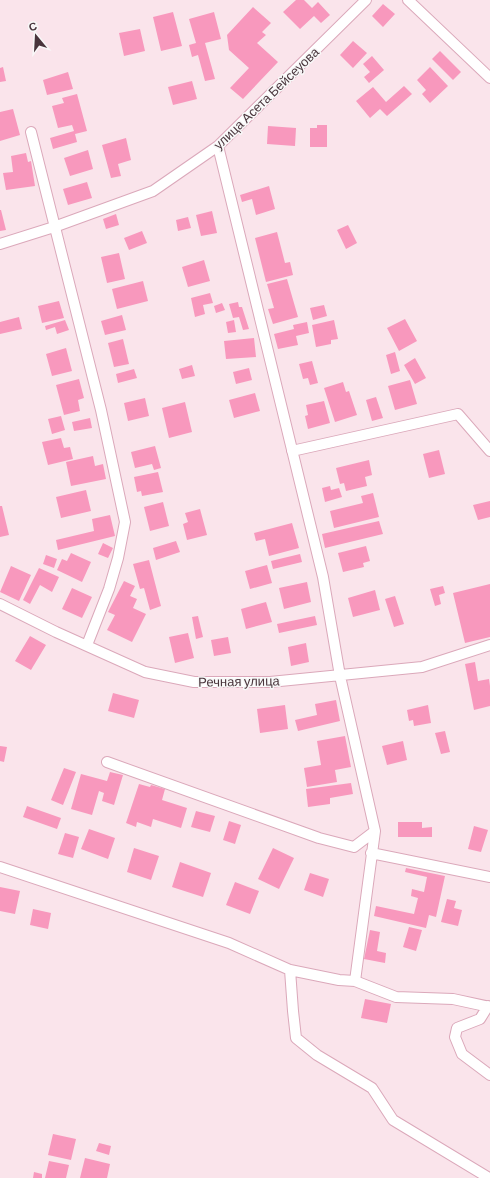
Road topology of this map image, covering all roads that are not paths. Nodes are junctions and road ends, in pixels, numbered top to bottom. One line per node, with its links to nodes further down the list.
1 (366, 0): 5 (street, улица Асета Бейсеуова)
2 (408, 0): 3 (street)
3 (490, 78)
4 (31, 132): 6 (street)
5 (218, 146): 6 (street, улица Асета Бейсеуова); 8 (street)
6 (54, 227): 7 (street, улица Асета Бейсеуова); 11 (street)
7 (0, 244)
8 (292, 451): 9 (street); 13 (street)
9 (490, 451)
10 (0, 604): 11 (street, Речная улица)
11 (87, 645): 13 (street, Речная улица)
12 (490, 645): 13 (street, Речная улица)
13 (340, 676): 15 (street)
14 (107, 762): 15 (street)
15 (375, 831): 16 (street)
16 (371, 854): 18 (street); 20 (street)
17 (0, 867): 19 (street)
18 (490, 877)
19 (290, 970): 20 (street); 23 (street)
20 (355, 980): 21 (street)
21 (489, 1007): 22 (street)
22 (490, 1075)
23 (489, 1178)

